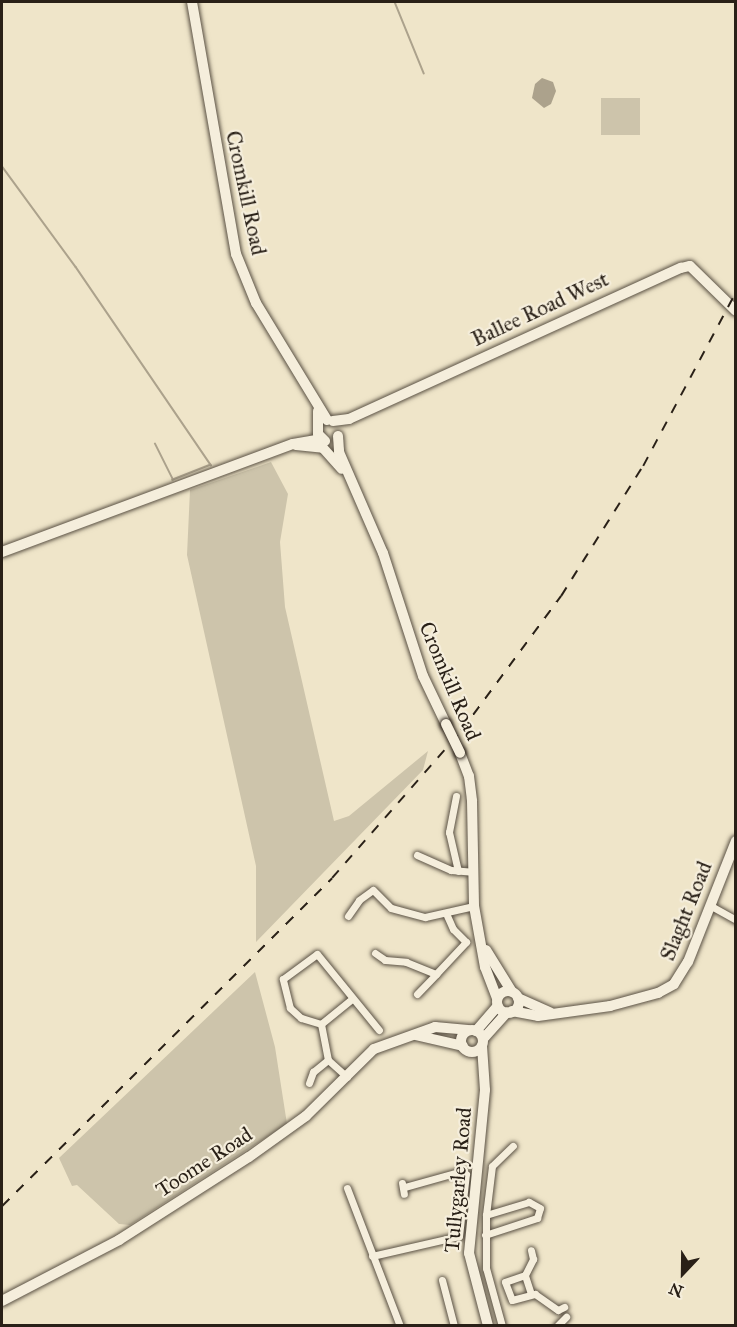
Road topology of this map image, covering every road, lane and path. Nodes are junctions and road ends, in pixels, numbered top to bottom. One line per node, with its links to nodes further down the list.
1 (192, 2): 3 (street, Cromkill Road)
2 (735, 311): 3 (street, Ballee Road West)
3 (328, 430): 4 (street); 5 (street, Cromkill Road)
4 (293, 444): 5 (street); 6 (street)
5 (362, 499): 11 (street, Cromkill Road, bridge)
6 (2, 552)
7 (456, 796): 10 (street)
8 (735, 841): 13 (street, Slaght Road)
9 (417, 855): 10 (street)
10 (458, 871): 11 (street)
11 (472, 872): 12 (street, Cromkill Road)
12 (474, 906): 14 (street); 17 (street, Cromkill Road)
13 (711, 906): 16 (street); 24 (street, Slaght Road)
14 (446, 913): 15 (street); 19 (street)
15 (348, 916)
16 (735, 920)
17 (479, 936): 21 (street, Cromkill Road); 23 (street, Cromkill Road)
18 (375, 953): 19 (street)
19 (436, 974): 20 (street)
20 (417, 994)
21 (515, 995): 23 (street); 23 (street); 24 (street, Slaght Road)
22 (352, 999): 25 (street); 25 (street); 26 (street)
23 (504, 1007): 24 (street, Slaght Road); 28 (street)
24 (559, 1014)
25 (321, 1024): 30 (street)
26 (379, 1030)
27 (412, 1035): 28 (street, Toome Road); 29 (street); 32 (street, Toome Road)
28 (477, 1036): 29 (street); 29 (street); 31 (street, Tullygarley Road)
29 (466, 1049): 31 (street)
30 (328, 1060): 32 (street); 33 (street)
31 (484, 1071): 53 (street, Tullygarley Road)
32 (347, 1077): 48 (street, Toome Road)
33 (309, 1083)
34 (513, 1146): 37 (street)
35 (348, 1188): 40 (street)
36 (404, 1188): 40 (street)
37 (486, 1215): 38 (street); 38 (street)
38 (485, 1235): 47 (street)
39 (531, 1250): 41 (street)
40 (372, 1256): 51 (street)
41 (525, 1275): 45 (street); 46 (street)
42 (442, 1280): 44 (street)
43 (454, 1286): 44 (street)
44 (445, 1289): 52 (street)
45 (508, 1290): 46 (street); 47 (street)
46 (531, 1294): 49 (street)
47 (493, 1296): 54 (street)
48 (2, 1301)
49 (564, 1307)
50 (566, 1317): 55 (street)
51 (400, 1326)
52 (454, 1326)
53 (488, 1326)
54 (502, 1326)
55 (557, 1326)

